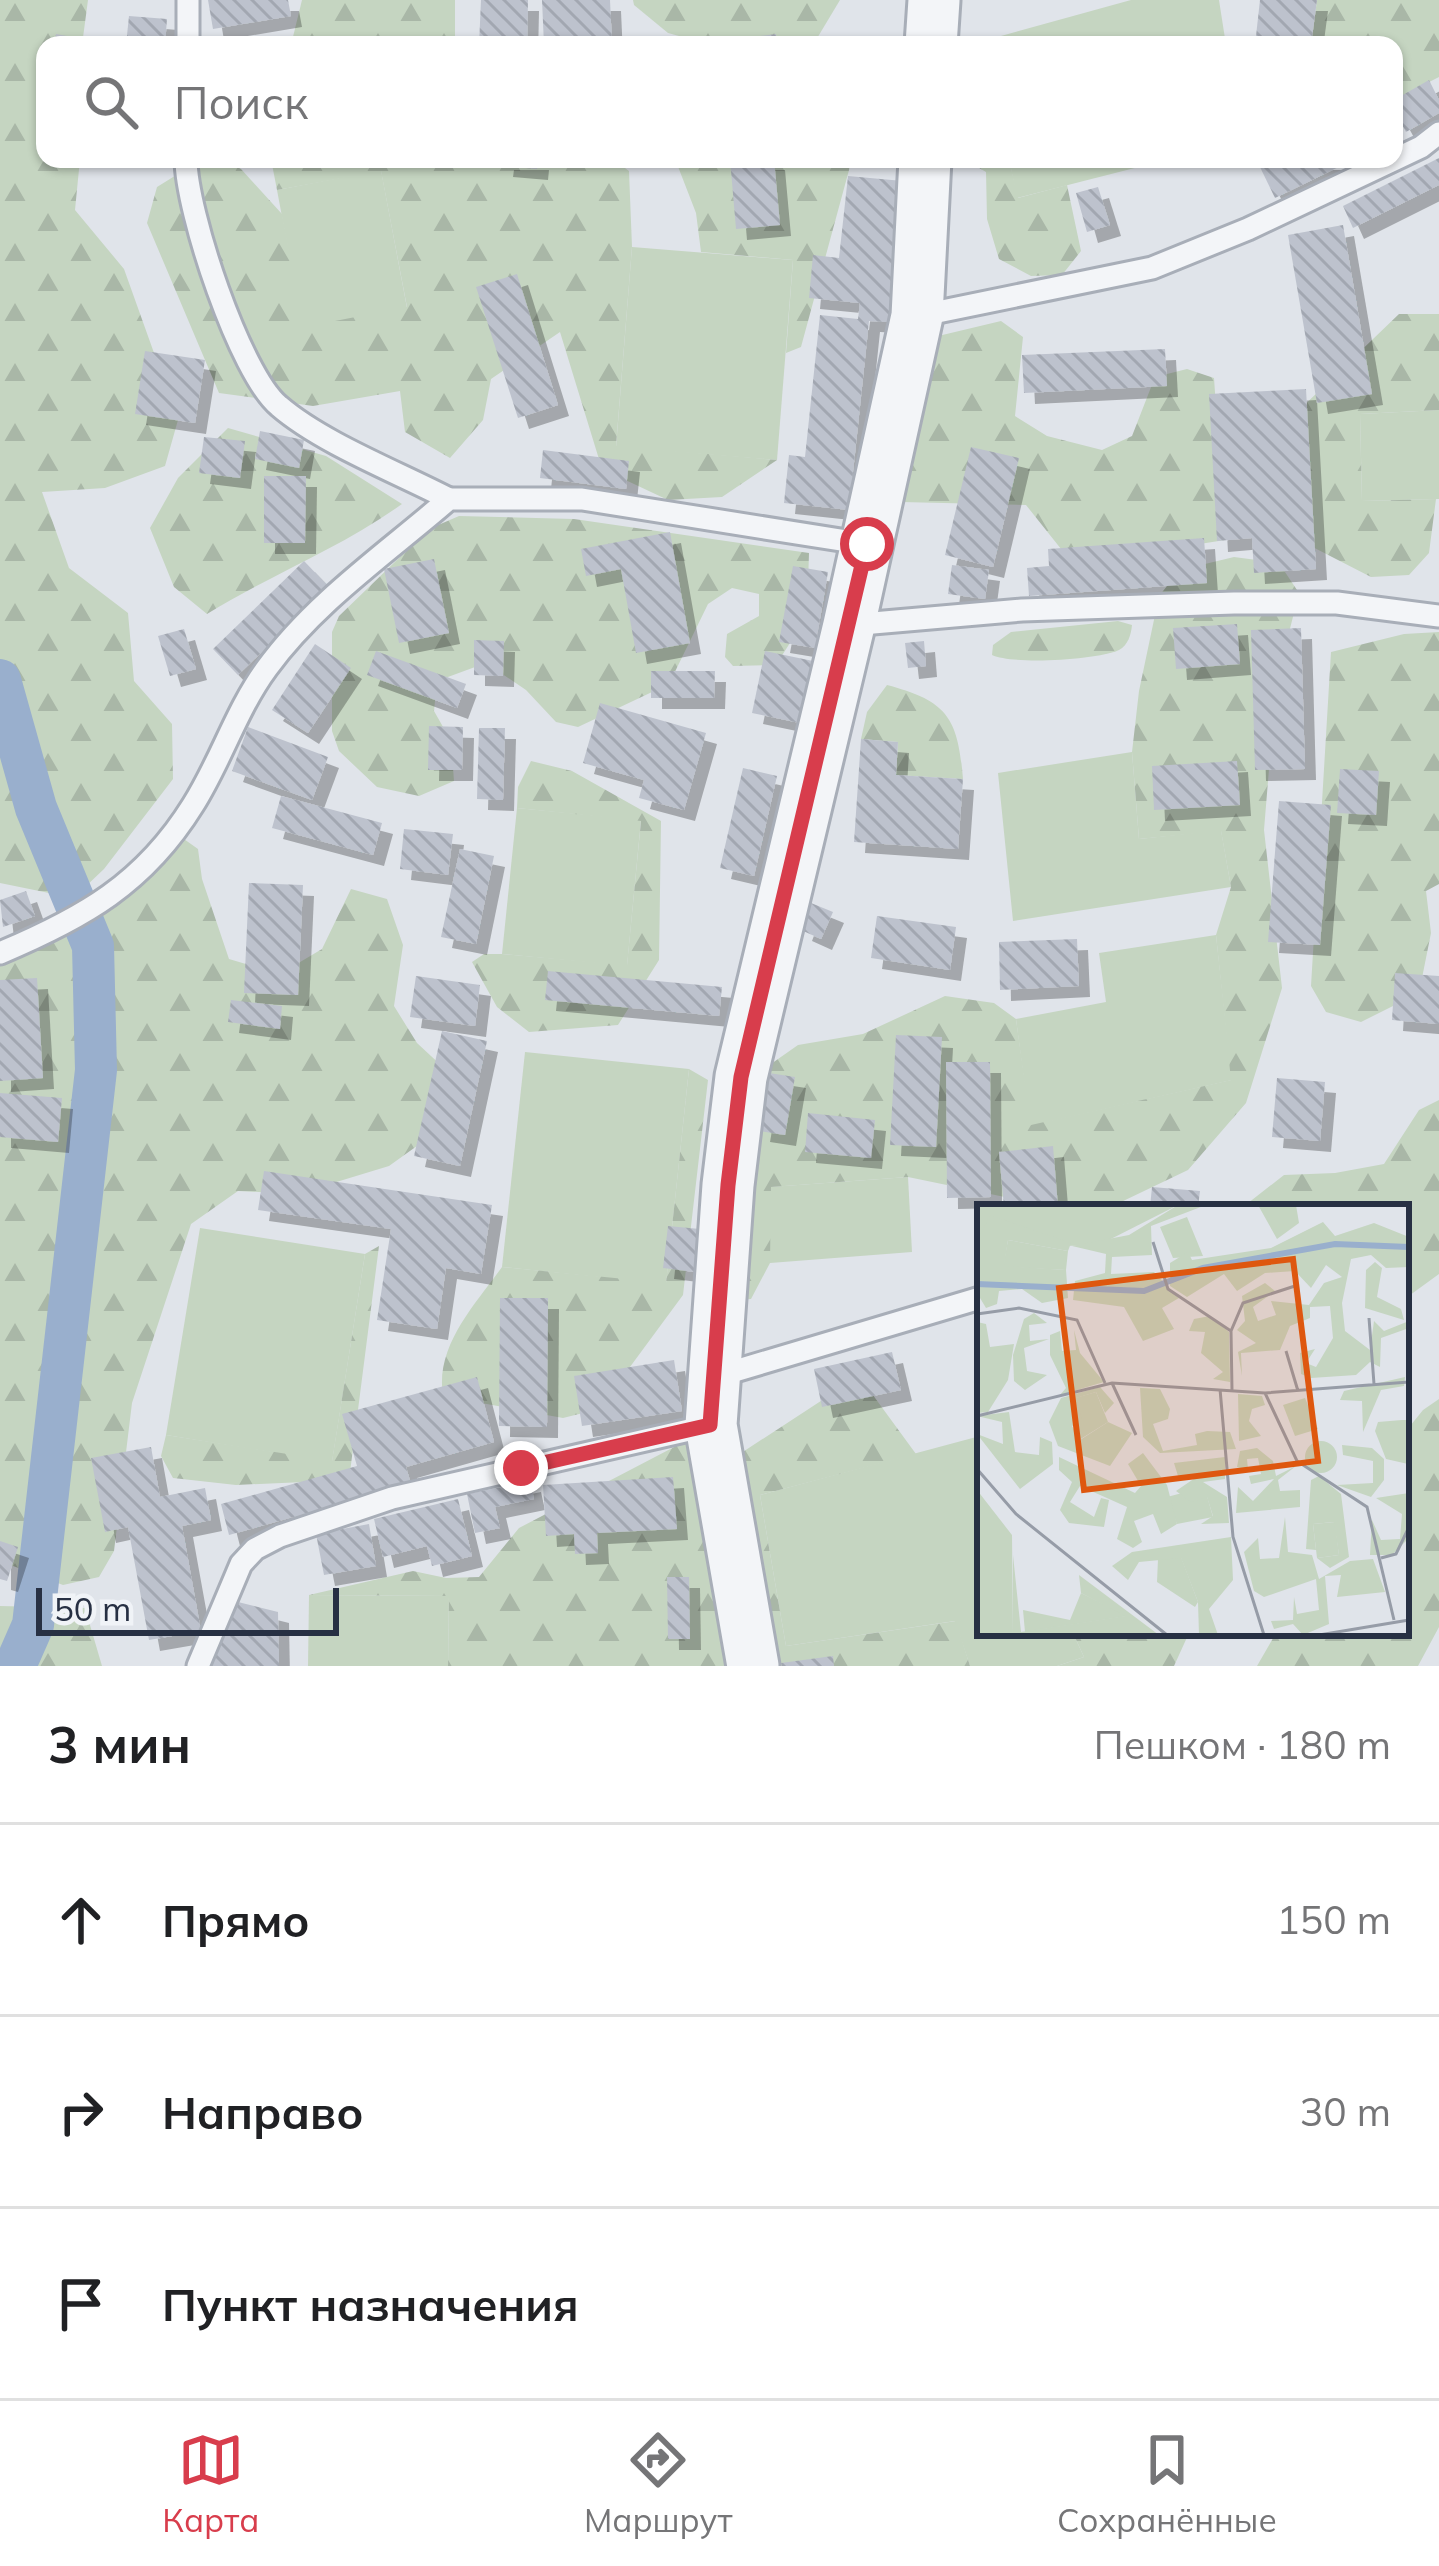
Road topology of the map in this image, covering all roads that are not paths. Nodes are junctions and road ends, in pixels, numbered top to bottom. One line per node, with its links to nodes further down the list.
1 (188, 0): 3 (lane)
2 (934, 0): 4 (street)
3 (188, 36)
4 (932, 36)
5 (1439, 133): 6 (lane)
6 (1403, 156)
7 (188, 168): 11 (lane)
8 (925, 168): 10 (street)
9 (1377, 168): 10 (lane)
10 (917, 316): 12 (street)
11 (449, 499): 12 (lane); 15 (lane)
12 (867, 544): 14 (street)
13 (1439, 616): 14 (lane)
14 (850, 626): 17 (street)
15 (0, 953)
16 (977, 1299): 17 (lane)
17 (711, 1401): 18 (lane); 19 (street)
18 (198, 1666)
19 (753, 1666)

